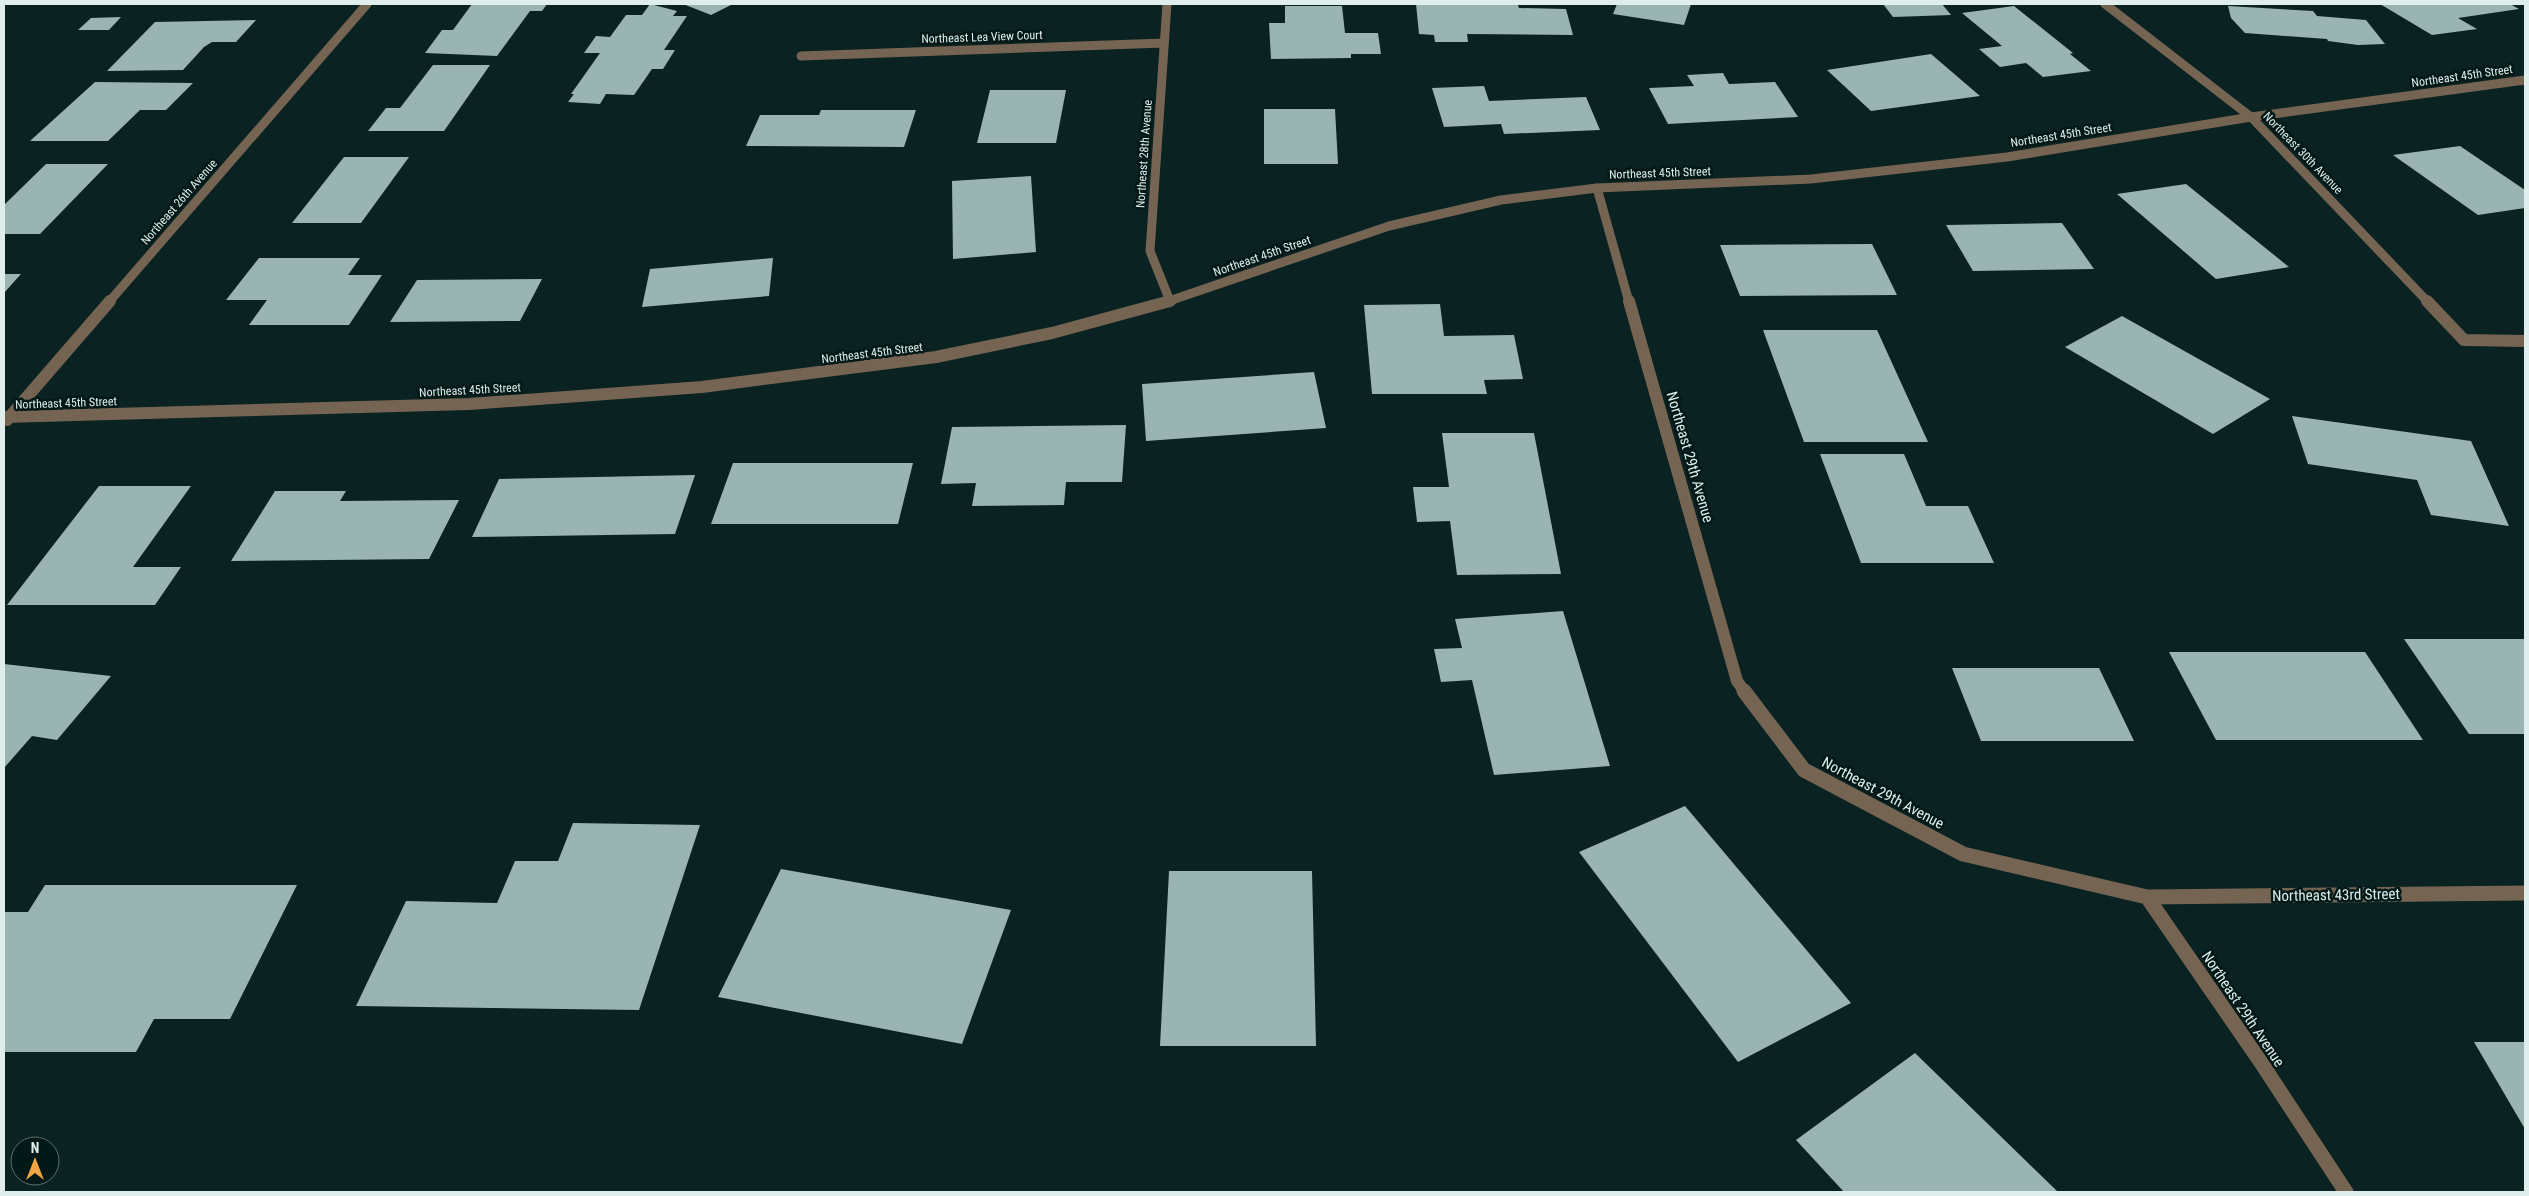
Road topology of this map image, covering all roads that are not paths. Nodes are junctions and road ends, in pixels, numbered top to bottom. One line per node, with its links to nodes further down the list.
1 (367, 4): 11 (street, Northeast 26th Avenue)
2 (1167, 4): 4 (street, Northeast 28th Avenue)
3 (2105, 4): 7 (street, Northeast 30th Avenue)
4 (1164, 43): 5 (street, Northeast Lea View Court); 9 (street, Northeast 28th Avenue)
5 (801, 56)
6 (2525, 80): 7 (street, Northeast 45th Street)
7 (2251, 117): 8 (street, Northeast 45th Street); 10 (street, Northeast 30th Avenue)
8 (1597, 188): 9 (street, Northeast 45th Street); 13 (street, Northeast 29th Avenue)
9 (1170, 301): 11 (street, Northeast 45th Street)
10 (2525, 341)
11 (6, 419)
12 (2525, 893): 13 (street, Northeast 43rd Street)
13 (2147, 897): 14 (street, Northeast 29th Avenue)
14 (2346, 1192)

